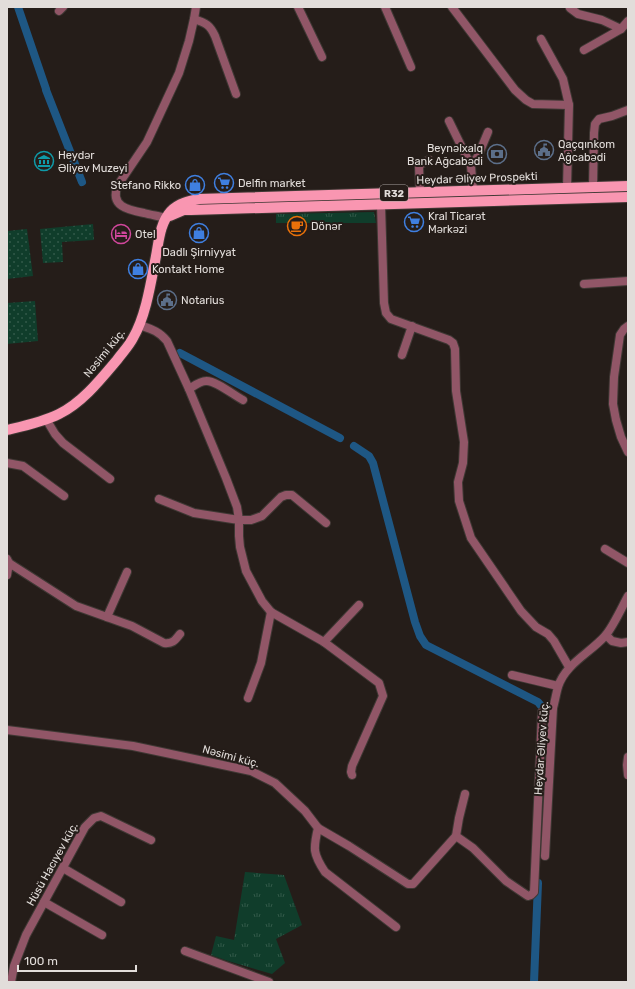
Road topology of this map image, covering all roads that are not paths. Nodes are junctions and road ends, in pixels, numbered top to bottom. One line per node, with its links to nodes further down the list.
1 (196, 7): 6 (street)
2 (298, 7): 11 (street)
3 (385, 7): 12 (street)
4 (452, 7): 14 (street)
5 (570, 8): 8 (street)
6 (194, 19): 13 (street); 27 (street)
7 (628, 21): 8 (street)
8 (621, 29): 10 (street)
9 (541, 39): 14 (street)
10 (584, 50)
11 (322, 57)
12 (411, 67)
13 (236, 94)
14 (570, 105): 22 (street)
15 (628, 110): 21 (street)
16 (449, 121): 19 (street)
17 (488, 132): 19 (street)
18 (429, 160): 24 (street)
19 (471, 166): 23 (street)
20 (628, 186): 21 (main road, Heydar Əliyev Prospekti / R32)
21 (593, 187): 22 (main road, Heydar Əliyev Prospekti / R32)
22 (567, 188): 23 (main road, Heydar Əliyev Prospekti / R32)
23 (473, 190): 24 (main road, Heydar Əliyev Prospekti / R32)
24 (420, 192): 27 (main road, Heydar Əliyev Prospekti / R32)
25 (628, 197): 26 (main road, R32)
26 (381, 205): 27 (main road, R32); 31 (street)
27 (166, 218): 30 (main road, Nəsimi küç. / R32)
28 (628, 281): 29 (street)
29 (584, 284)
30 (139, 325): 34 (street); 36 (main road, Nəsimi küç. / R32)
31 (412, 326): 33 (street); 58 (street)
32 (628, 326): 38 (street)
33 (402, 355)
34 (189, 388): 35 (street); 43 (street)
35 (243, 400)
36 (46, 419): 37 (main road, Nəsimi küç. / R32); 40 (street)
37 (7, 430)
38 (628, 452)
39 (7, 463): 41 (street)
40 (110, 480)
41 (64, 496)
42 (159, 499): 43 (street)
43 (239, 520): 44 (street); 52 (street)
44 (326, 523)
45 (605, 549): 47 (street)
46 (8, 561): 49 (street); 53 (street)
47 (628, 563)
48 (127, 572): 53 (street)
49 (7, 575)
50 (628, 596): 55 (street, Heydar Əliyev küç.)
51 (359, 605): 56 (street)
52 (271, 612): 56 (street); 61 (street)
53 (107, 617): 54 (street)
54 (180, 634)
55 (606, 635): 57 (street); 58 (street, Heydar Əliyev küç.)
56 (324, 642): 65 (street)
57 (628, 642)
58 (569, 667): 60 (street, Heydar Əliyev küç.)
59 (512, 675): 60 (street)
60 (558, 686): 62 (street, Heydar Əliyev küç.)
61 (248, 698)
62 (553, 708): 69 (street); 71 (street, Heydar Əliyev küç.)
63 (7, 730): 68 (street, Nəsimi küç.)
64 (628, 757): 66 (street)
65 (352, 775)
66 (628, 775)
67 (465, 794): 69 (street)
68 (318, 828): 69 (street); 75 (street)
69 (456, 836)
70 (151, 840): 72 (street, Hüsü Hacıyev küç.)
71 (545, 856)
72 (62, 868): 73 (street, Hüsü Hacıyev küç.); 74 (street)
73 (44, 902): 76 (street); 78 (street, Hüsü Hacıyev küç.)
74 (121, 902)
75 (396, 927)
76 (102, 935)
77 (185, 951): 79 (street)
78 (11, 982)
79 (269, 982)

